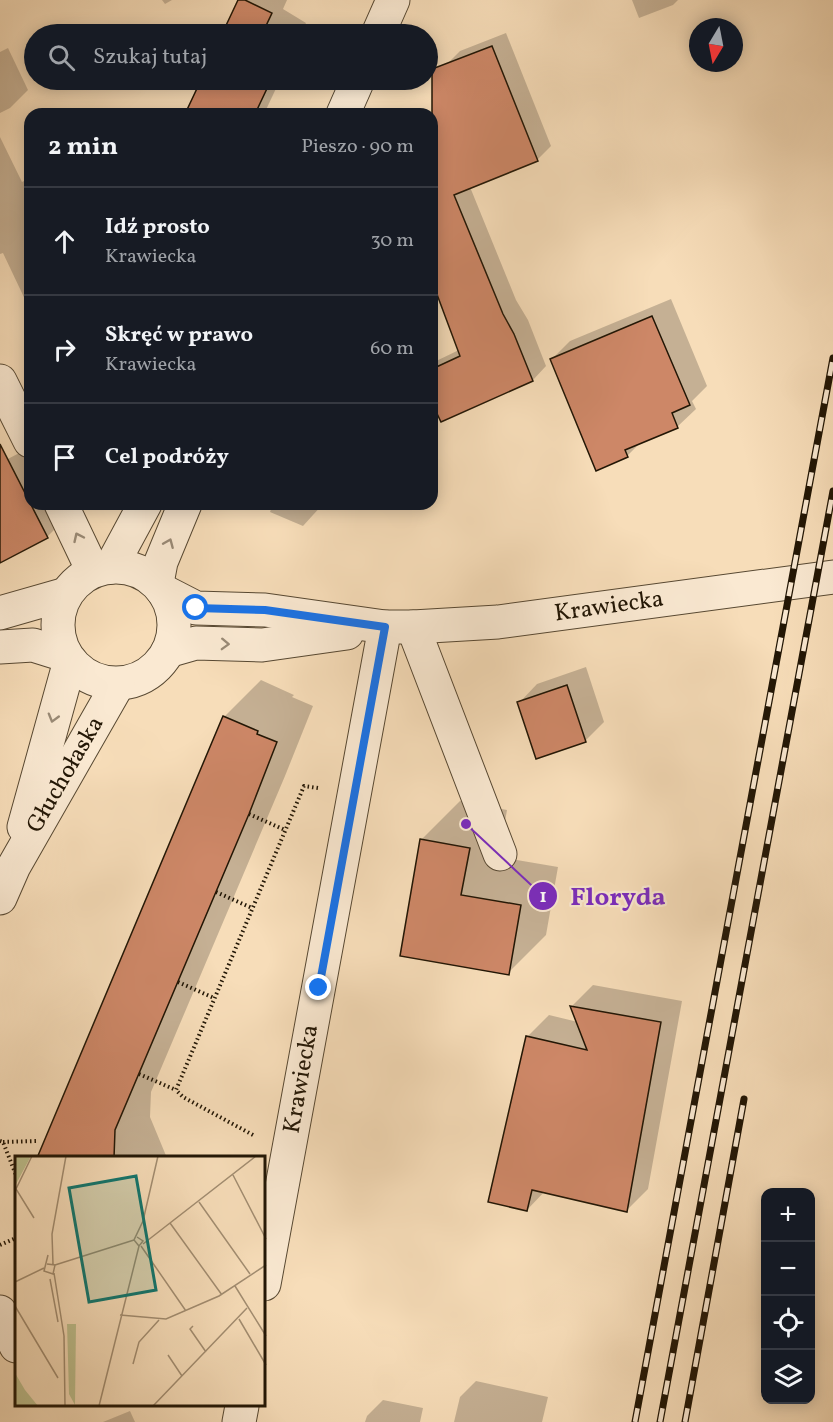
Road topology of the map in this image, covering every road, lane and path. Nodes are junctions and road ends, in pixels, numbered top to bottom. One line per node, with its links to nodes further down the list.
1 (393, 0): 2 (street)
2 (382, 24)
3 (354, 90): 4 (street)
4 (346, 108)
5 (0, 381): 6 (street)
6 (24, 429)
7 (65, 510): 10 (street, one-way to 7)
8 (141, 510): 10 (street)
9 (183, 510): 12 (street, one-way to 9)
10 (102, 569): 12 (street); 13 (street)
11 (833, 577): 15 (street, Krawiecka)
12 (160, 587): 15 (street, Krawiecka); 17 (street)
13 (66, 594): 14 (street); 18 (street)
14 (0, 613)
15 (399, 627): 17 (street, Krawiecka, one-way to 15); 20 (street, Krawiecka); 23 (street)
16 (0, 647): 18 (street)
17 (168, 651): 19 (street)
18 (68, 658): 19 (street); 24 (street, Głuchołaska, one-way to 24)
19 (118, 684): 24 (street, Głuchołaska)
20 (354, 795): 22 (path); 34 (street, Krawiecka)
21 (249, 814): 22 (path)
22 (285, 830): 27 (path)
23 (500, 854)
24 (14, 866): 26 (street, Głuchołaska)
25 (216, 892): 27 (path)
26 (0, 898)
27 (252, 908): 29 (path)
28 (178, 982): 29 (path)
29 (214, 998): 31 (path)
30 (139, 1074): 31 (path)
31 (176, 1090): 34 (path)
32 (37, 1141): 33 (path)
33 (2, 1142): 35 (path)
34 (290, 1143): 38 (street, Krawiecka)
35 (15, 1173)
36 (15, 1238): 37 (path)
37 (0, 1245)
38 (266, 1273)
39 (0, 1312): 40 (street)
40 (15, 1344)
41 (242, 1407): 42 (street)
42 (239, 1422)

